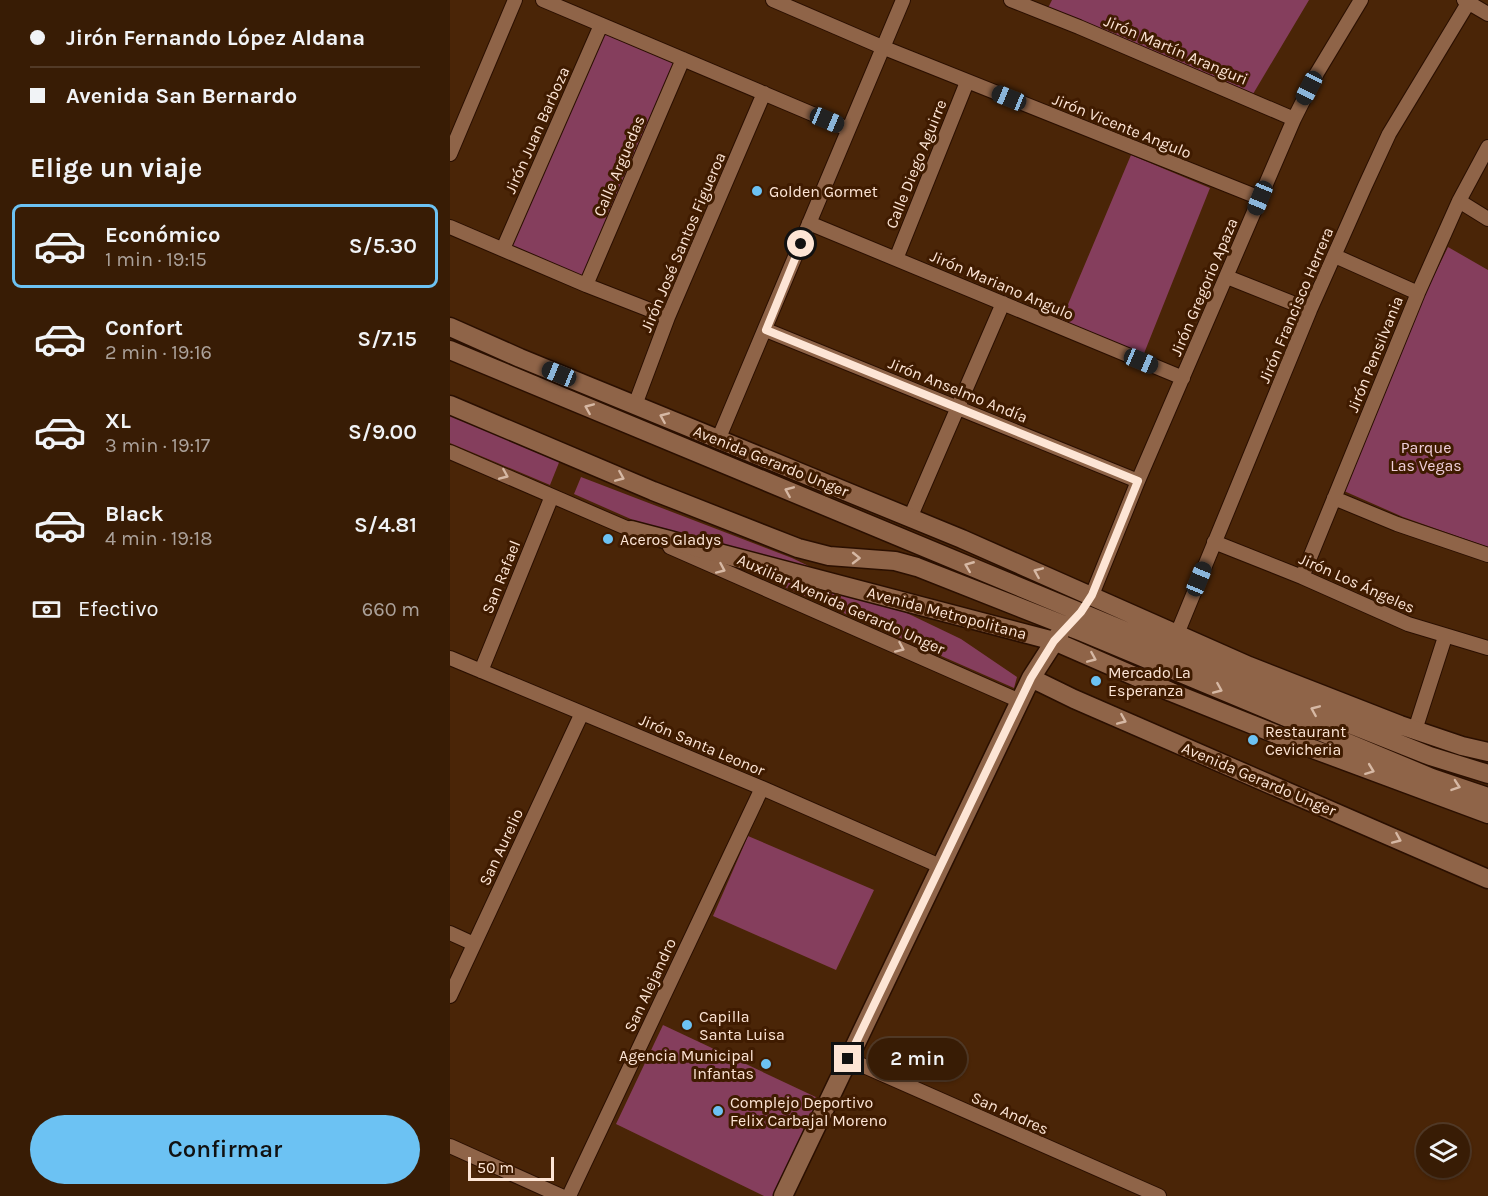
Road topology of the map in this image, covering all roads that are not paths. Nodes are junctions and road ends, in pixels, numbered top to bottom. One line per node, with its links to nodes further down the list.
1 (515, 0): 18 (street)
2 (543, 0): 10 (street)
3 (773, 0): 8 (street, Jirón Vicente Angulo)
4 (903, 0): 11 (street)
5 (1011, 0): 15 (street, Jirón Martín Aranguri)
6 (1361, 0): 15 (street, Jirón Gregorio Apaza)
7 (1467, 1): 9 (street); 25 (street, Jirón Francisco Herrera)
8 (802, 6): 11 (street, Jirón Vicente Angulo)
9 (1488, 14)
10 (601, 25): 12 (street); 24 (street, Jirón Juan Barboza)
11 (882, 47): 13 (street, Jirón Vicente Angulo); 16 (street)
12 (683, 59): 14 (street); 28 (street, Calle Arguedas)
13 (967, 82): 19 (street, Jirón Vicente Angulo); 26 (street, Calle Diego Aguirre)
14 (764, 93): 16 (street); 32 (street, Jirón José Santos Figueroa)
15 (1294, 119): 19 (street, Jirón Gregorio Apaza)
16 (848, 129): 22 (street)
17 (1488, 147): 20 (street, Jirón Pensilvania)
18 (450, 154)
19 (1260, 198): 27 (street, Jirón Gregorio Apaza)
20 (1460, 201): 21 (street); 29 (street, Jirón Pensilvania)
21 (1488, 219)
22 (809, 223): 26 (street, Jirón Mariano Angulo); 34 (street)
23 (450, 227): 24 (street)
24 (503, 249): 28 (street)
25 (1335, 256): 29 (street); 31 (street, Jirón Francisco Herrera)
26 (896, 259): 30 (street, Jirón Mariano Angulo)
27 (1227, 277): 31 (street); 38 (street, Jirón Gregorio Apaza)
28 (586, 285): 32 (street)
29 (1418, 293): 46 (street, Jirón Pensilvania)
30 (1003, 303): 38 (street, Jirón Mariano Angulo); 41 (street)
31 (1310, 310): 49 (street, Jirón Francisco Herrera)
32 (668, 317): 40 (street, Jirón José Santos Figueroa)
33 (450, 327): 35 (street, Avenida Gerardo Unger)
34 (766, 330): 41 (street, Jirón Anselmo Andía); 42 (street)
35 (470, 336): 37 (street); 40 (street, Avenida Gerardo Unger)
36 (450, 350): 37 (street, Avenida Gerardo Unger)
37 (500, 371): 53 (street, Avenida Gerardo Unger, one-way to 37)
38 (1183, 378): 44 (street, Jirón Gregorio Apaza)
39 (450, 405): 54 (street, one-way to 54)
40 (635, 405): 42 (street, Avenida Gerardo Unger, one-way to 40)
41 (957, 407): 44 (street, Jirón Anselmo Andía); 47 (street)
42 (718, 440): 47 (street, Avenida Gerardo Unger)
43 (450, 452): 45 (street, Auxiliar Avenida Gerardo Unger, one-way to 45)
44 (1138, 481): 52 (street, Jirón Gregorio Apaza)
45 (552, 495): 48 (street, Auxiliar Avenida Gerardo Unger); 60 (street, San Rafael)
46 (1334, 498): 50 (street); 51 (street, Jirón Pensilvania)
47 (910, 518): 52 (street, Avenida Gerardo Unger, one-way to 47)
48 (632, 530): 57 (street, Avenida Metropolitana); 62 (street, Auxiliar Avenida Gerardo Unger, one-way to 62)
49 (1214, 542): 51 (street, Jirón Los Ángeles); 55 (street, Jirón Francisco Herrera)
50 (1488, 555)
51 (1302, 577): 56 (street, Jirón Los Ángeles)
52 (1092, 595): 53 (street); 55 (street)
53 (1081, 612): 54 (street); 66 (street, one-way to 53)
54 (1066, 626): 57 (street); 68 (street, one-way to 68)
55 (1177, 634): 64 (street)
56 (1445, 637): 58 (street, Jirón Los Ángeles); 64 (street)
57 (1054, 641): 61 (street); 69 (street, Avenida Metropolitana, one-way to 69)
58 (1488, 648)
59 (450, 658): 60 (street, Jirón Santa Leonor)
60 (481, 670): 63 (street, Jirón Santa Leonor)
61 (1031, 678): 62 (street); 71 (street, Avenida Gerardo Unger, one-way to 71)
62 (1020, 701): 70 (street)
63 (582, 713): 67 (street, Jirón Santa Leonor); 73 (street, San Aurelio)
64 (1415, 730): 65 (street)
65 (1488, 752)
66 (1483, 770)
67 (762, 788): 70 (street, Jirón Santa Leonor); 78 (street, San Alejandro)
68 (1488, 797)
69 (1488, 814)
70 (940, 866): 75 (street)
71 (1488, 879)
72 (450, 933): 73 (street)
73 (474, 944): 74 (street, San Aurelio)
74 (450, 996)
75 (848, 1059): 79 (street); 80 (street, San Andres)
76 (450, 1146): 77 (street)
77 (561, 1196)
78 (569, 1196)
79 (783, 1196)
80 (1159, 1196)

